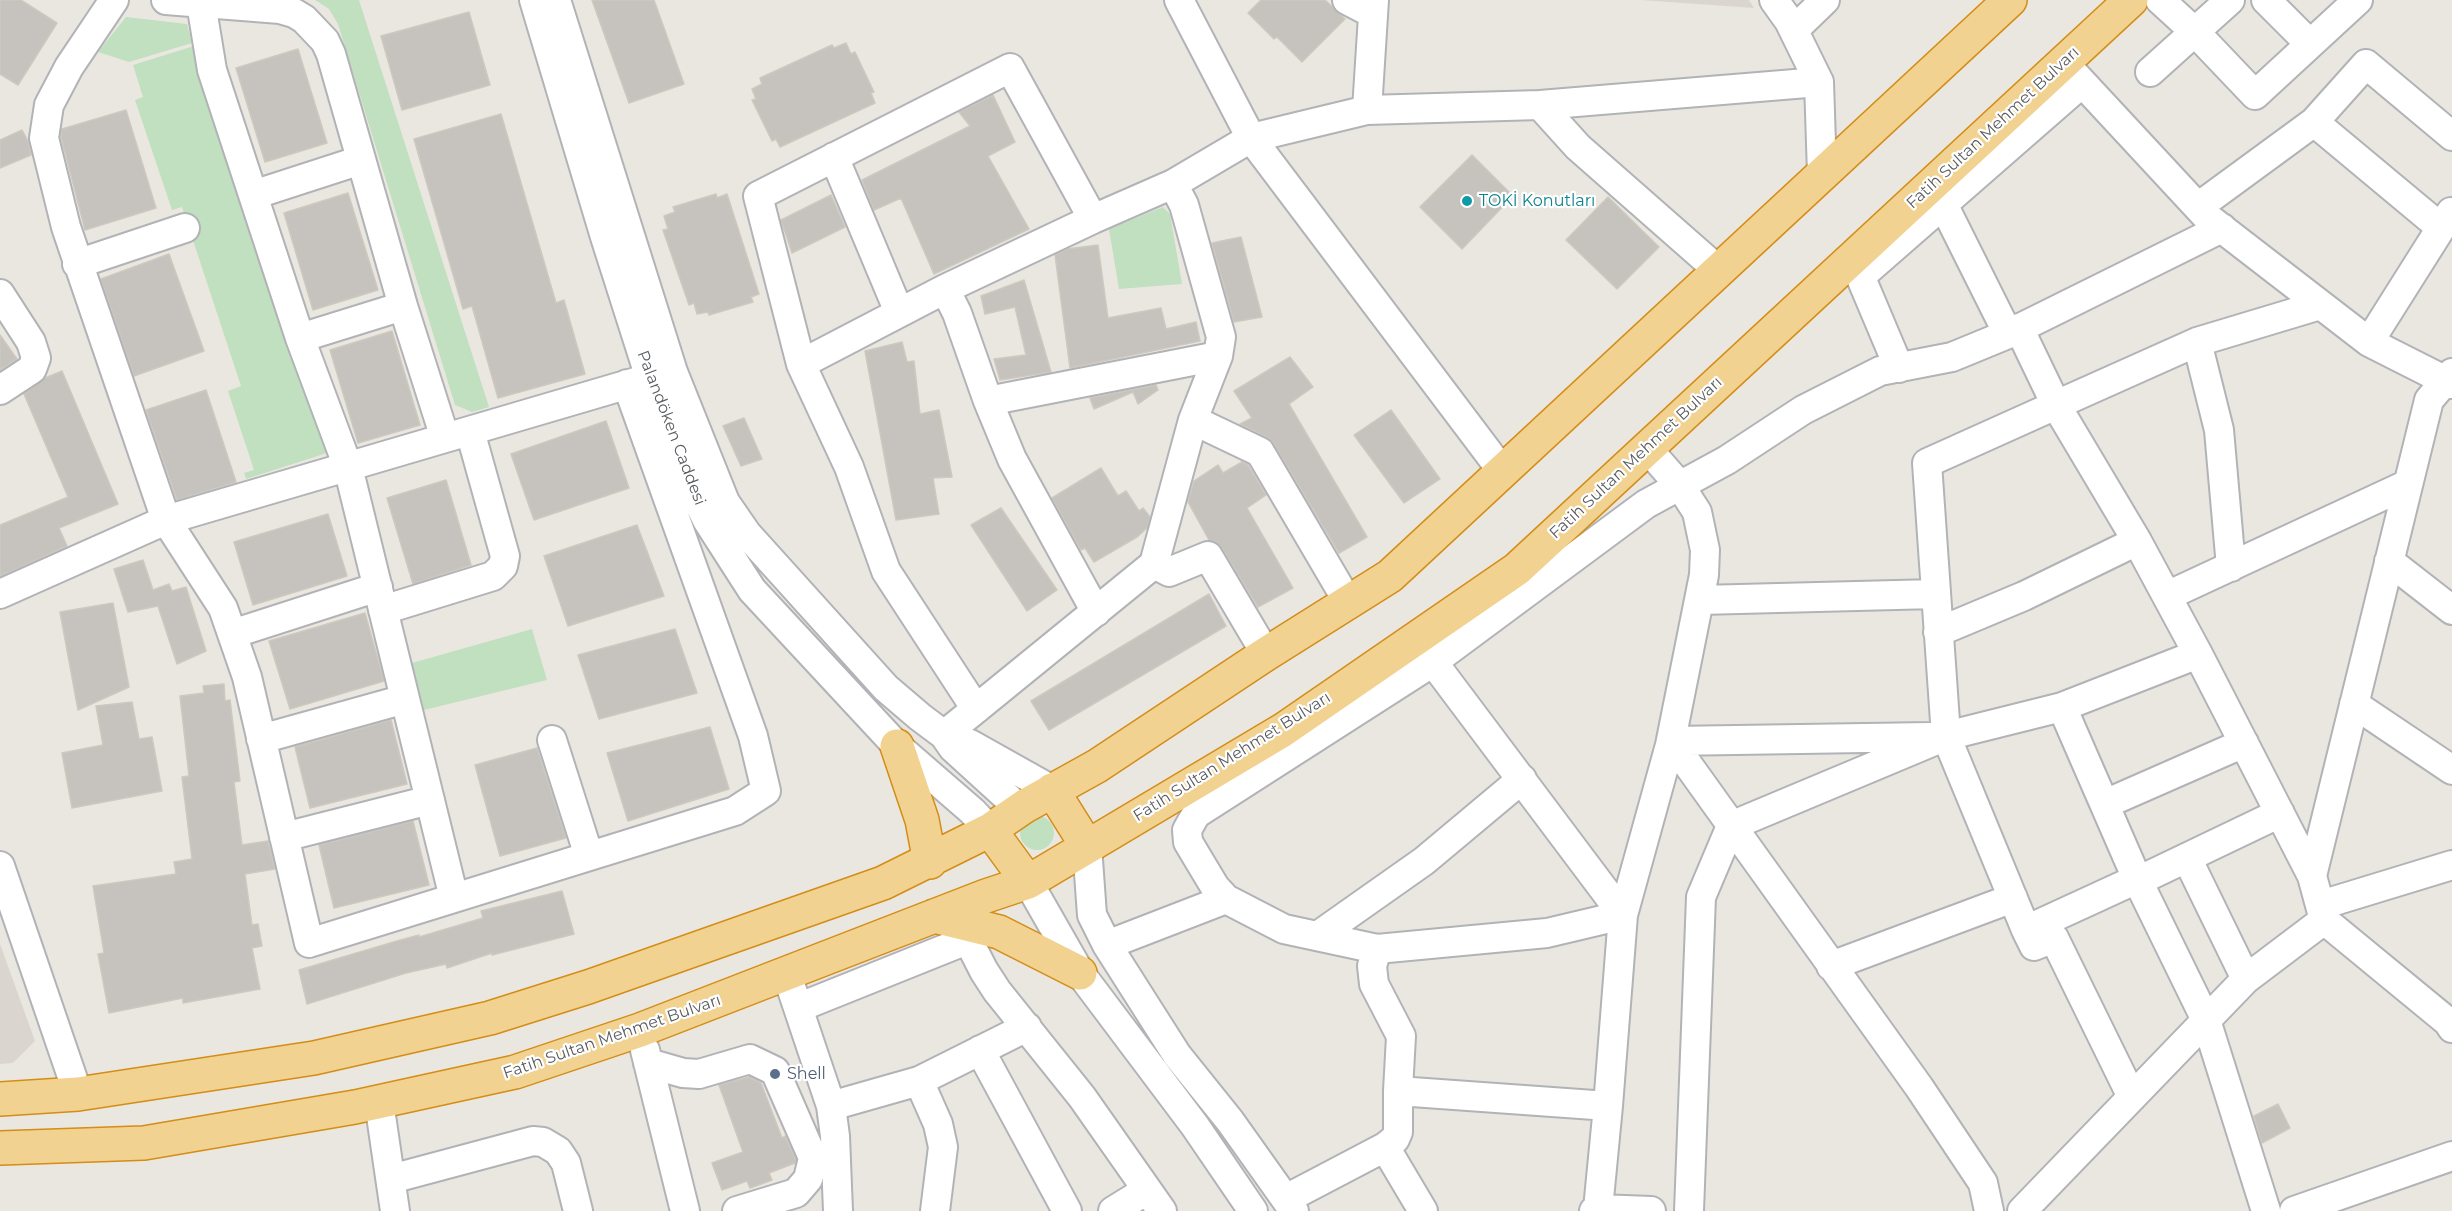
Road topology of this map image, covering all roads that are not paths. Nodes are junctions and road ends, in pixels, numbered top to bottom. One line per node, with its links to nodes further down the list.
1 (114, 0): 39 (street)
2 (166, 0): 15 (street)
3 (534, 0): 54 (street, Palandöken Caddesi)
4 (556, 0): 54 (street, Palandöken Caddesi)
5 (1179, 0): 27 (street)
6 (1347, 0): 16 (street)
7 (1774, 0): 17 (street)
8 (1825, 0): 17 (street)
9 (2010, 0): 30 (highway)
10 (2131, 0): 21 (highway, Fatih Sultan Mehmet Bulvarı)
11 (2160, 0): 18 (street)
12 (2230, 0): 18 (street)
13 (2266, 0): 19 (street)
14 (2358, 0): 19 (street)
15 (201, 3): 29 (street); 33 (street)
16 (1373, 6): 24 (street)
17 (1794, 30): 22 (street)
18 (2195, 32): 19 (street); 20 (street)
19 (2310, 44)
20 (2150, 72)
21 (2073, 73): 32 (highway, Fatih Sultan Mehmet Bulvarı); 34 (street)
22 (1819, 82): 23 (street); 30 (street)
23 (1540, 105): 24 (street); 41 (street)
24 (1367, 110): 27 (street)
25 (2314, 122): 26 (street); 34 (street); 36 (street)
26 (2452, 136)
27 (1251, 138): 31 (street); 63 (street)
28 (834, 157): 35 (street); 46 (street); 52 (street)
29 (361, 160): 33 (street); 45 (street)
30 (1822, 174): 41 (highway)
31 (1173, 184): 35 (street); 51 (street)
32 (1939, 194): 40 (highway, Fatih Sultan Mehmet Bulvarı); 47 (street)
33 (253, 195): 48 (street)
34 (2198, 207): 38 (street)
35 (1093, 219): 42 (street)
36 (2446, 219): 50 (street)
37 (185, 228): 39 (street)
38 (2222, 228): 44 (street); 47 (street)
39 (77, 264): 66 (street)
40 (1857, 267): 53 (street); 61 (highway, Fatih Sultan Mehmet Bulvarı)
41 (1718, 270): 63 (highway)
42 (945, 289): 46 (street); 57 (street)
43 (0, 294): 56 (street)
44 (2320, 305): 49 (street); 50 (street)
45 (403, 306): 48 (street); 60 (street)
46 (899, 312): 52 (street)
47 (2013, 331): 53 (street); 58 (street)
48 (300, 338): 62 (street)
49 (2197, 342): 58 (street); 70 (street)
50 (2369, 342): 55 (street)
51 (1218, 356): 57 (street); 59 (street)
52 (801, 364): 87 (street)
53 (1899, 368): 65 (street)
54 (650, 378): 60 (street); 88 (street, Palandöken Caddesi); 95 (street, Palandöken Caddesi); 107 (street)
55 (2450, 379): 64 (street)
56 (0, 390)
57 (988, 401): 78 (street)
58 (2056, 405): 67 (street); 72 (street)
59 (1193, 420): 69 (street); 76 (street)
60 (457, 435): 62 (street); 74 (street)
61 (1646, 447): 65 (street); 106 (highway, Fatih Sultan Mehmet Bulvarı)
62 (348, 467): 66 (street); 74 (street)
63 (1503, 472): 76 (highway)
64 (2408, 484): 68 (street); 70 (street)
65 (1681, 487): 75 (street); 83 (street)
66 (166, 520): 71 (street); 80 (street)
67 (2138, 541): 73 (street); 79 (street)
68 (2389, 561): 77 (street); 85 (street)
69 (1154, 564): 78 (street); 81 (street)
70 (2231, 567): 73 (street)
71 (0, 594)
72 (1935, 594): 75 (street); 79 (street)
73 (2167, 596): 82 (street)
74 (380, 598): 80 (street); 84 (street)
75 (1700, 600): 93 (street)
76 (1348, 602): 81 (highway)
77 (2452, 610)
78 (1096, 612): 87 (street)
79 (1938, 632): 90 (street)
80 (232, 634): 91 (street)
81 (1266, 654): 98 (highway)
82 (2198, 654): 86 (street); 94 (street)
83 (1433, 662): 97 (street); 117 (street)
84 (405, 699): 91 (street); 99 (street)
85 (2354, 704): 96 (street); 112 (street)
86 (2062, 708): 90 (street); 100 (street)
87 (976, 709): 89 (street)
88 (920, 717): 89 (street, Palandöken Caddesi); 95 (street)
89 (944, 735): 98 (street, Palandöken Caddesi); 101 (street, Palandöken Caddesi)
90 (1946, 736): 93 (street); 103 (street); 116 (street)
91 (261, 739): 105 (street)
92 (552, 740): 107 (street)
93 (1671, 741): 103 (street); 119 (street)
94 (2244, 743): 100 (street); 102 (street)
95 (897, 746): 104 (street, Palandöken Caddesi); 109 (highway)
96 (2452, 771)
97 (1522, 779): 119 (street); 122 (street)
98 (1052, 790): 101 (highway); 106 (highway)
99 (430, 800): 105 (street); 115 (street)
100 (2105, 804): 113 (street)
101 (1020, 809): 104 (highway)
102 (2280, 813): 108 (street); 112 (street)
103 (1731, 826): 125 (street); 163 (street)
104 (990, 830): 109 (highway); 114 (highway)
105 (284, 837): 115 (street)
106 (1087, 846): 114 (highway, Fatih Sultan Mehmet Bulvarı); 123 (street)
107 (589, 856): 115 (street)
108 (2187, 858): 113 (street); 128 (street)
109 (930, 862): 138 (highway)
110 (2452, 865): 118 (street)
111 (0, 866): 138 (street)
112 (2312, 876): 118 (street)
113 (2138, 880): 121 (street); 130 (street)
114 (1028, 882): 120 (highway, Fatih Sultan Mehmet Bulvarı); 126 (street)
115 (454, 898)
116 (2013, 898): 121 (street); 125 (street)
117 (1226, 899): 122 (street); 123 (street)
118 (2323, 912): 128 (street); 131 (street)
119 (1623, 915): 124 (street); 143 (street)
120 (953, 926): 126 (highway); 127 (highway, Fatih Sultan Mehmet Bulvarı); 129 (street); 132 (street)
121 (2026, 930): 139 (street)
122 (1319, 935): 124 (street)
123 (1107, 945): 149 (street)
124 (1377, 949): 137 (street)
125 (1831, 966): 164 (street)
126 (1080, 973): 160 (street)
127 (788, 975): 129 (street); 133 (highway, Fatih Sultan Mehmet Bulvarı)
128 (2246, 979): 130 (street)
129 (800, 1007): 142 (street)
130 (2206, 1020): 139 (street); 165 (street)
131 (2451, 1025)
132 (1027, 1027): 134 (street); 148 (street)
133 (640, 1030): 135 (street); 141 (highway, Fatih Sultan Mehmet Bulvarı)
134 (980, 1050): 136 (street); 158 (street)
135 (648, 1063): 154 (street); 155 (street)
136 (919, 1080): 142 (street); 157 (street)
137 (1398, 1091): 143 (street); 144 (street)
138 (78, 1094): 140 (highway)
139 (2132, 1097): 150 (street)
140 (0, 1099)
141 (379, 1102): 145 (highway, Fatih Sultan Mehmet Bulvarı); 147 (street)
142 (831, 1106): 156 (street)
143 (1608, 1106): 151 (street)
144 (1385, 1147): 149 (street); 161 (street)
145 (0, 1148)
146 (2452, 1156): 166 (street)
147 (391, 1179): 152 (street); 153 (street)
148 (1155, 1201): 159 (street)
149 (1290, 1205)
150 (2027, 1209)
151 (1596, 1210): 162 (street)
152 (395, 1211)
153 (578, 1211)
154 (685, 1211)
155 (736, 1211)
156 (838, 1211)
157 (935, 1211)
158 (1066, 1211)
159 (1113, 1211)
160 (1253, 1211)
161 (1423, 1211)
162 (1651, 1211)
163 (1689, 1211)
164 (1989, 1211)
165 (2266, 1211)
166 (2294, 1211)

